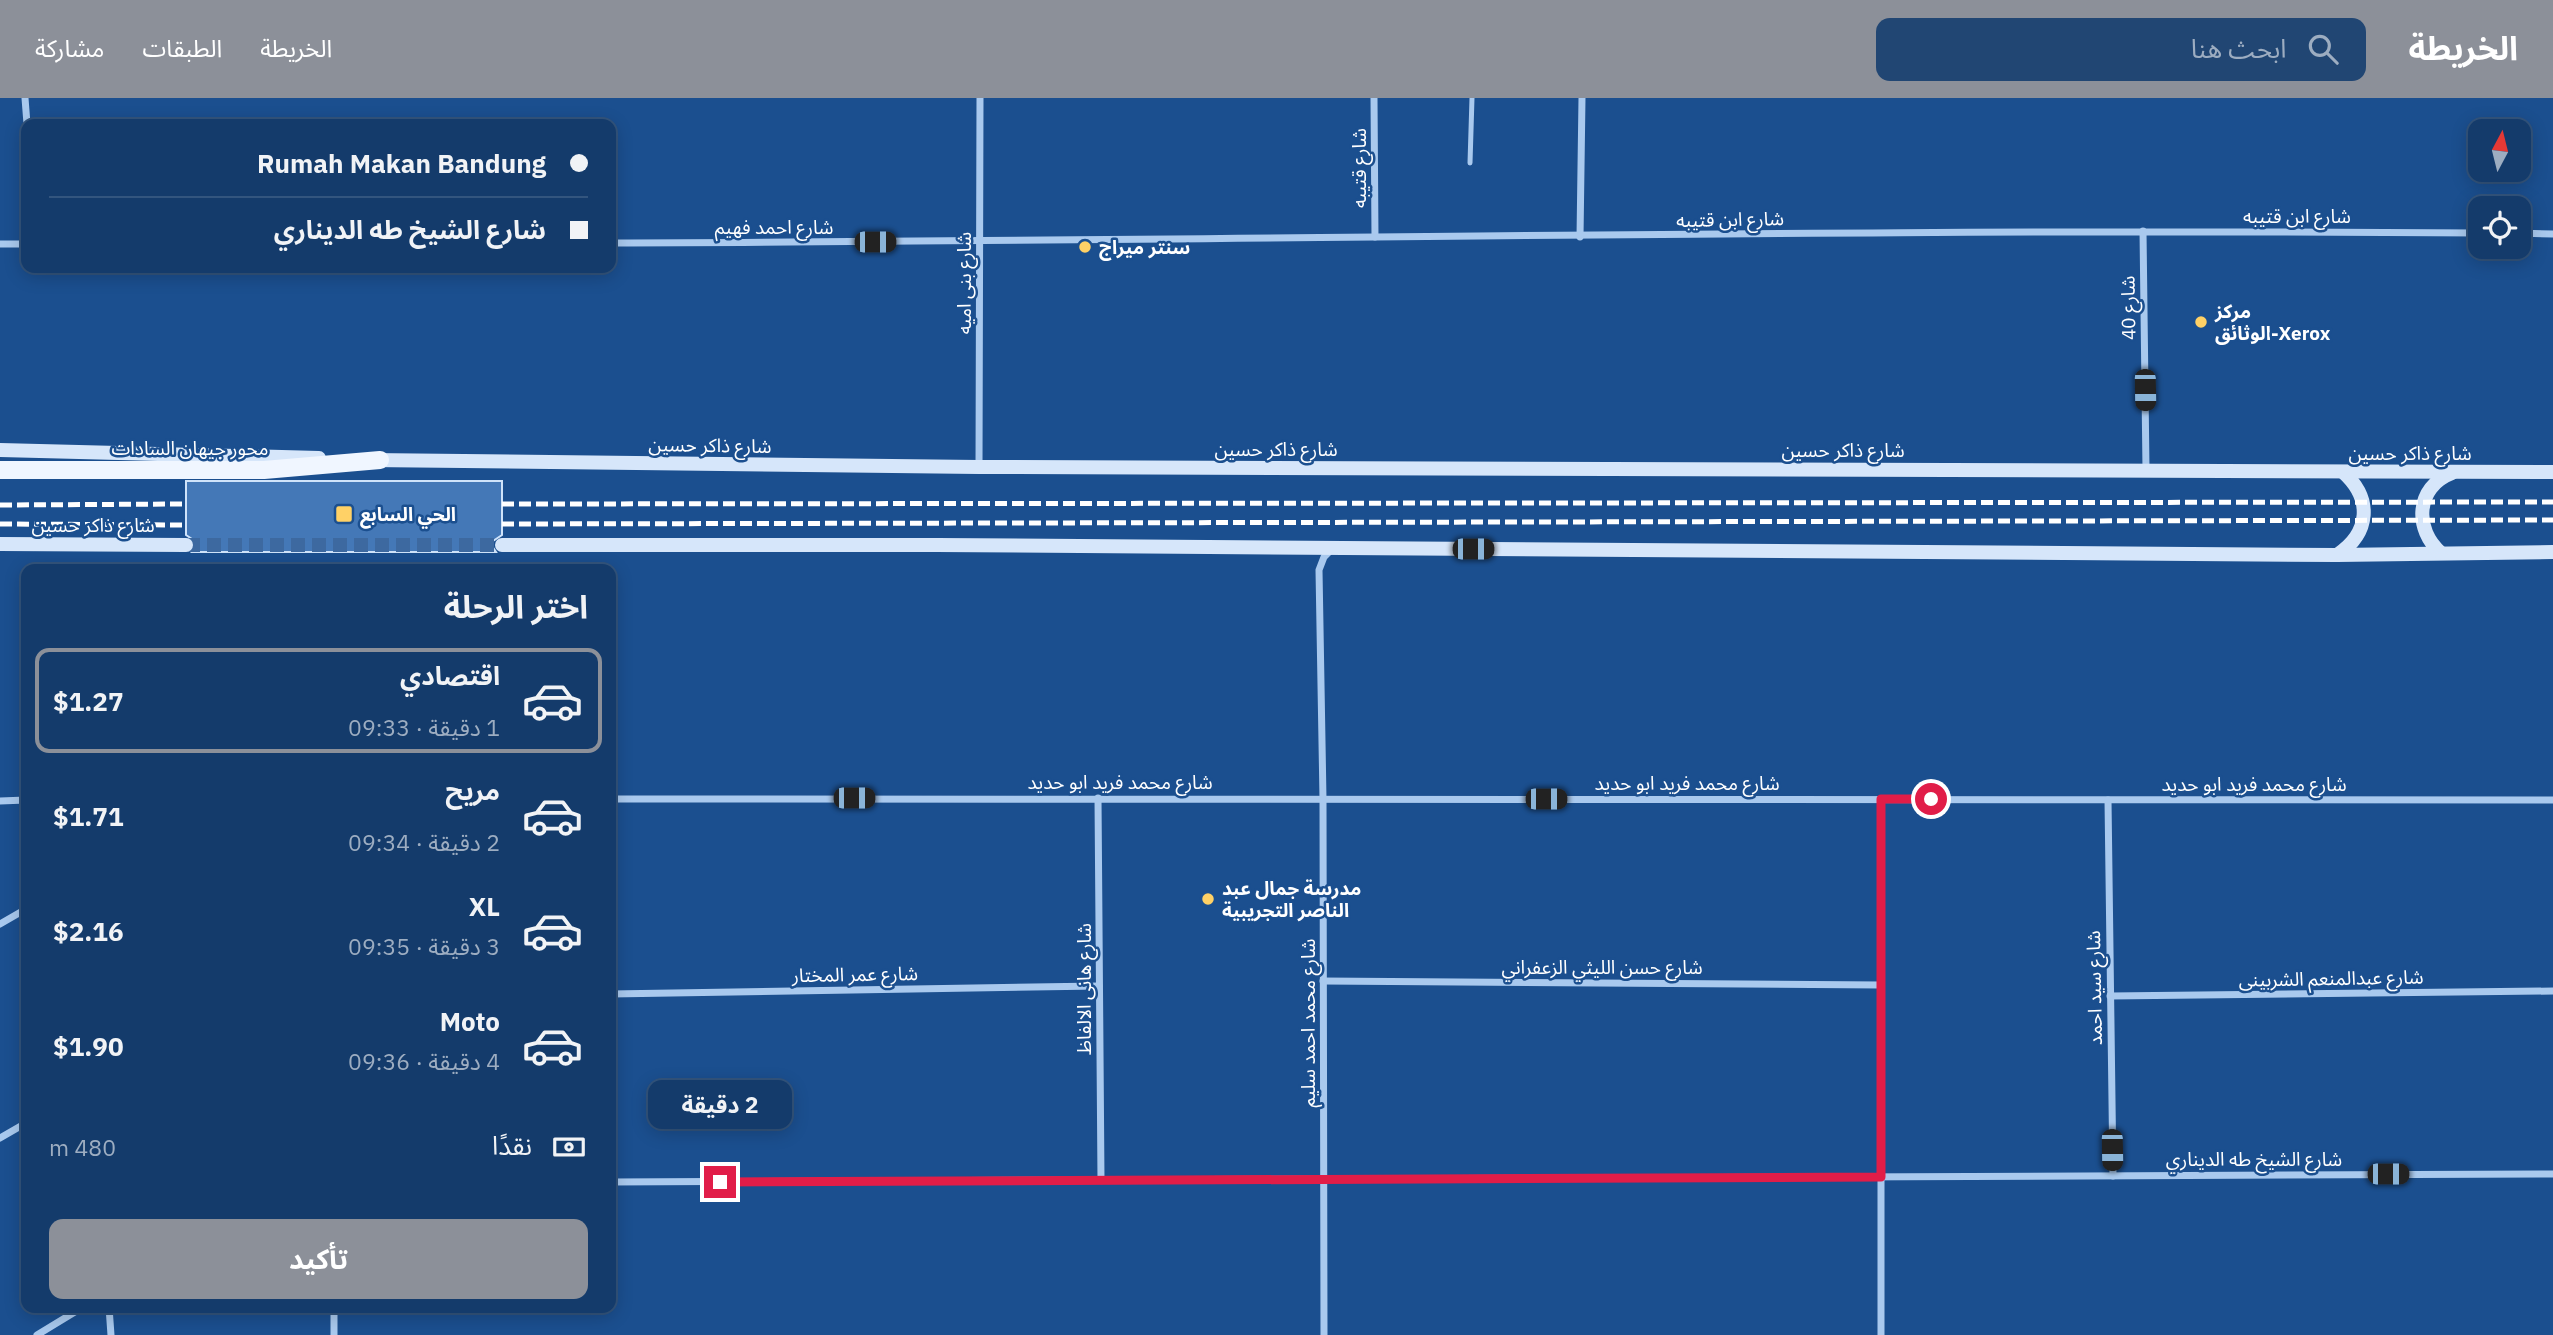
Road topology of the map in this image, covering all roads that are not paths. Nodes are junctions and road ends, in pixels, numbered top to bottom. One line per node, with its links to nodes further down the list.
1 (26, 98): 6 (street)
2 (980, 98): 14 (street, شارع بنى اميه)
3 (1374, 98): 12 (street, شارع قتيبه)
4 (1472, 98): 7 (lane)
5 (1582, 98): 13 (street)
6 (27, 119)
7 (1470, 163)
8 (2143, 230): 9 (street, شارع ابن قتيبه); 13 (street, شارع ابن قتيبه); 21 (street, شارع 40)
9 (2468, 233)
10 (2531, 233): 11 (street)
11 (2553, 234)
12 (1375, 237): 13 (street, شارع ابن قتيبه); 14 (street, شارع ابن قتيبه)
13 (1580, 237)
14 (980, 242): 15 (street, شارع احمد فهيم); 20 (street, شارع بنى اميه)
15 (616, 243)
16 (0, 244): 17 (street)
17 (21, 244)
18 (0, 450): 19 (main road, شارع ذاكر حسين)
19 (380, 460): 20 (main road, شارع ذاكر حسين); 22 (main road, محور جيهان السادات)
20 (979, 467): 21 (main road, شارع ذاكر حسين)
21 (2147, 469): 23 (main road, شارع ذاكر حسين)
22 (0, 470)
23 (2343, 472): 24 (main road, شارع ذاكر حسين); 32 (main road)
24 (2457, 472): 25 (main road, شارع ذاكر حسين); 31 (main road)
25 (2553, 472)
26 (0, 544): 27 (main road, شارع ذاكر حسين)
27 (186, 545)
28 (502, 545): 29 (main road)
29 (1333, 548): 32 (main road); 35 (street, شارع محمد احمد سليم)
30 (2553, 552): 31 (main road)
31 (2441, 554): 32 (main road)
32 (2337, 555)
33 (1098, 798): 34 (street, شارع محمد فريد ابو حديد); 35 (street, شارع محمد فريد ابو حديد); 45 (street, شارع هانى الالفاظ)
34 (616, 799)
35 (1323, 799): 36 (street, شارع محمد فريد ابو حديد); 43 (street, شارع محمد احمد سليم)
36 (1881, 799): 38 (street, شارع محمد فريد ابو حديد); 44 (street)
37 (21, 800): 40 (street)
38 (2108, 800): 39 (street, شارع محمد فريد ابو حديد); 48 (street, شارع سيد احمد)
39 (2553, 800)
40 (0, 801)
41 (21, 912): 42 (street)
42 (0, 924)
43 (1323, 981): 44 (street, شارع حسن الليثي الزعفراني); 54 (street, شارع محمد احمد سليم)
44 (1881, 985): 53 (street)
45 (1099, 986): 47 (street, شارع عمر المختار); 55 (street, شارع هانى الالفاظ)
46 (2553, 990): 48 (street, شارع عبدالمنعم الشربينى)
47 (616, 994)
48 (2110, 996): 52 (street, شارع سيد احمد)
49 (21, 1126): 50 (street)
50 (0, 1138)
51 (2553, 1174): 52 (street, شارع الشيخ طه الديناري)
52 (2113, 1175): 53 (street, شارع الشيخ طه الديناري)
53 (1881, 1177): 54 (street, شارع الشيخ طه الديناري); 64 (street)
54 (1324, 1179): 55 (street, شارع الشيخ طه الديناري); 63 (street, شارع محمد احمد سليم)
55 (1101, 1180): 56 (street, شارع الشيخ طه الديناري)
56 (616, 1182)
57 (73, 1313): 60 (street)
58 (109, 1313): 61 (street)
59 (334, 1313): 62 (street)
60 (37, 1335)
61 (111, 1335)
62 (334, 1335)
63 (1324, 1335)
64 (1881, 1335)

